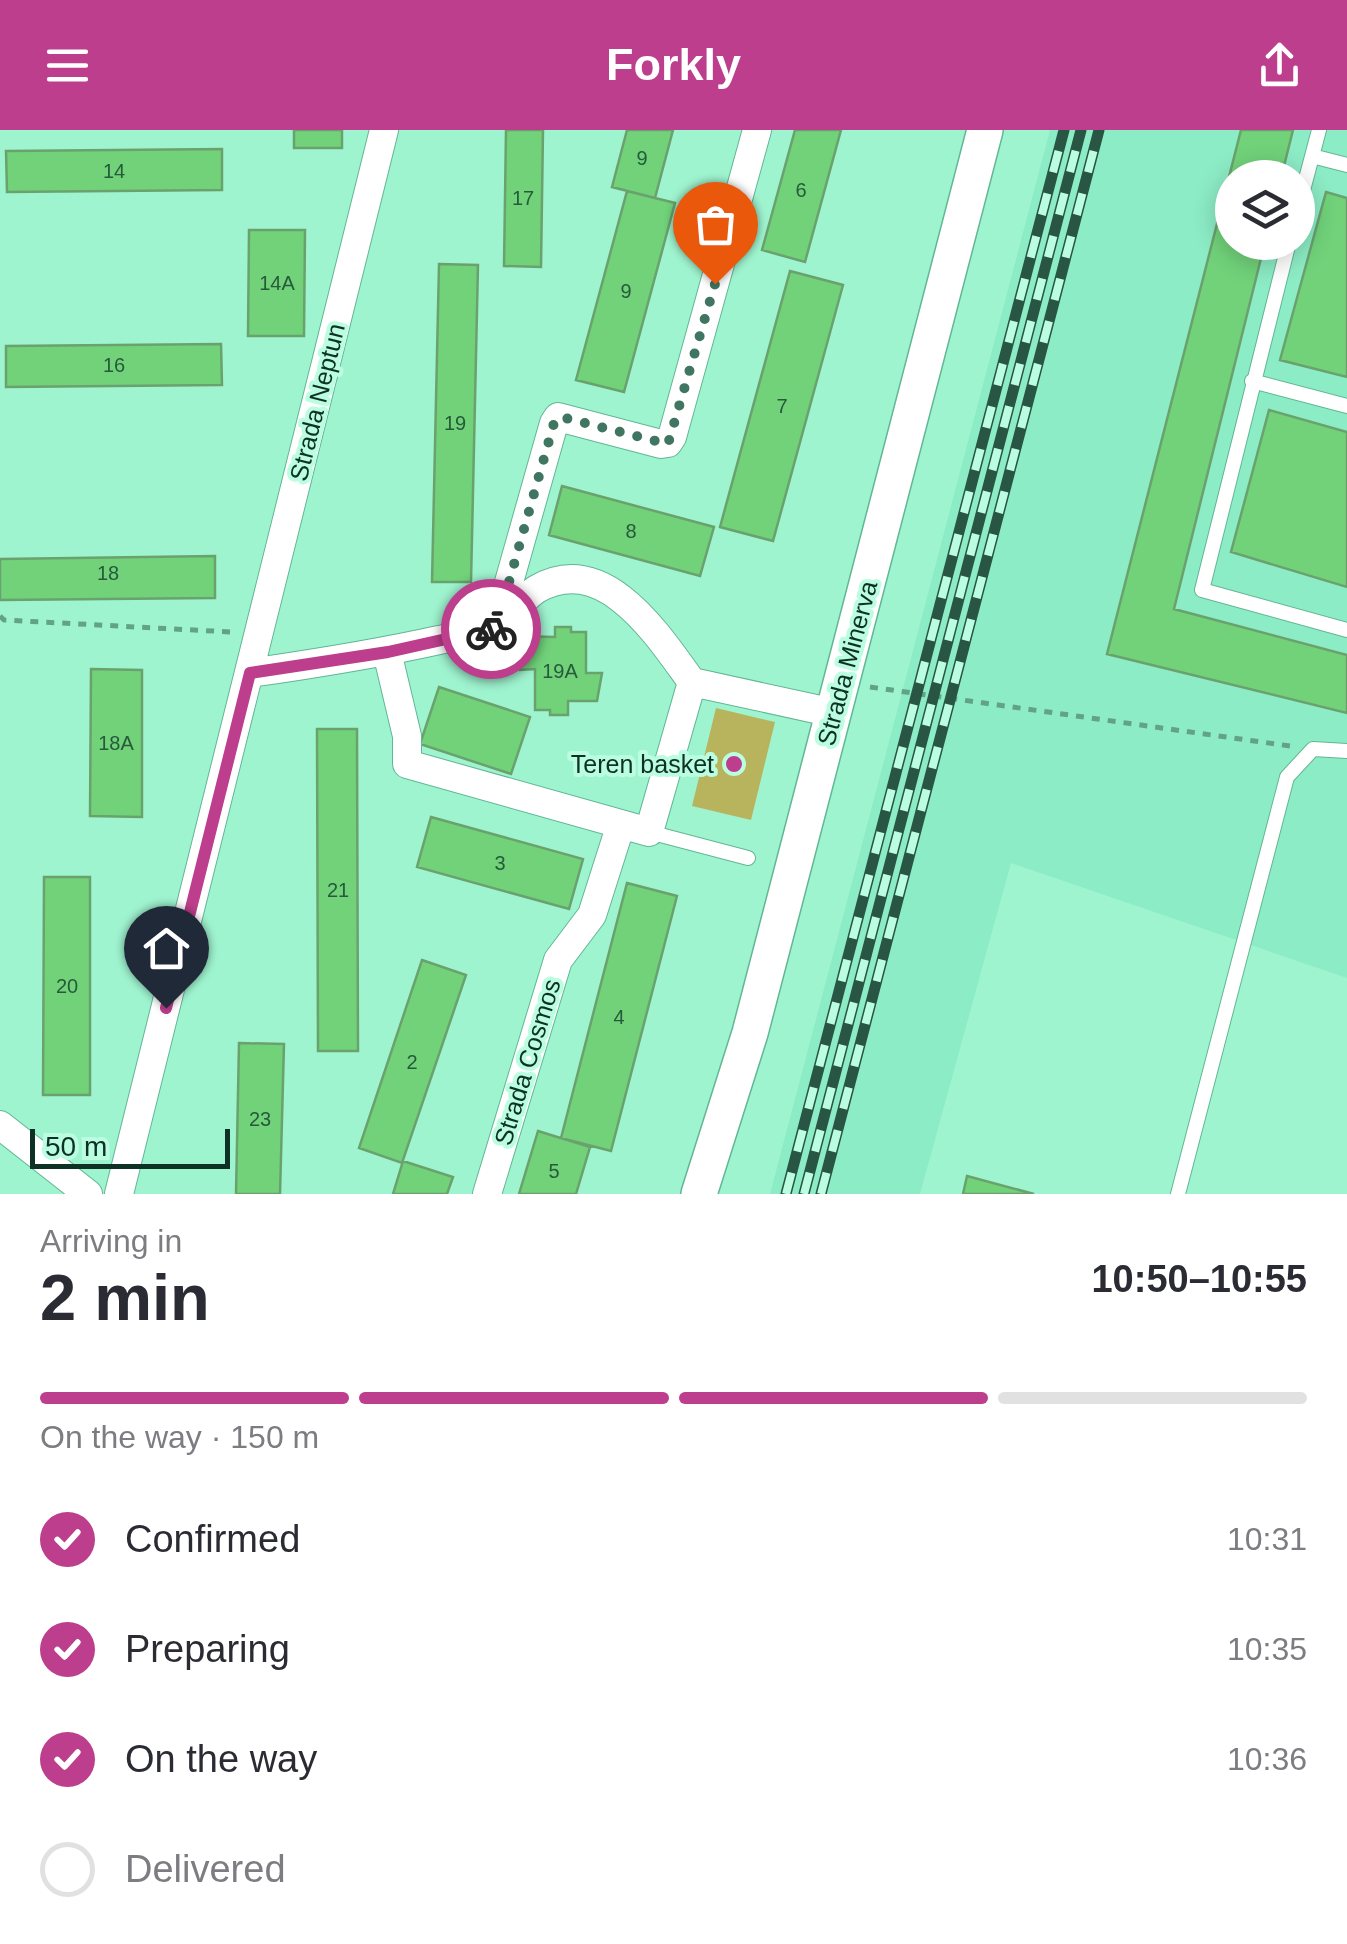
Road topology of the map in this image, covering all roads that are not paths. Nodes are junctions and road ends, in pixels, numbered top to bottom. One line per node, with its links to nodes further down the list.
1 (384, 130): 14 (street, Strada Neptun)
2 (758, 130): 11 (street)
3 (985, 130): 16 (street, Strada Minerva)
4 (1319, 130): 5 (lane)
5 (1312, 156): 6 (lane); 7 (lane)
6 (1311, 160)
7 (1347, 165)
8 (1284, 260): 9 (lane)
9 (1252, 381): 10 (lane); 12 (lane)
10 (1347, 406)
11 (496, 628): 13 (street); 15 (street)
12 (1347, 630)
13 (388, 652): 14 (street); 18 (street)
14 (250, 673): 23 (street, Strada Neptun)
15 (692, 682): 16 (street); 19 (street)
16 (834, 713): 25 (street, Strada Minerva)
17 (1347, 751): 26 (lane)
18 (621, 824): 19 (street); 24 (street, Strada Cosmos)
19 (649, 832): 20 (lane)
20 (748, 858)
21 (0, 1125): 22 (street)
22 (88, 1194)
23 (119, 1194)
24 (488, 1194)
25 (700, 1194)
26 (1178, 1194)

